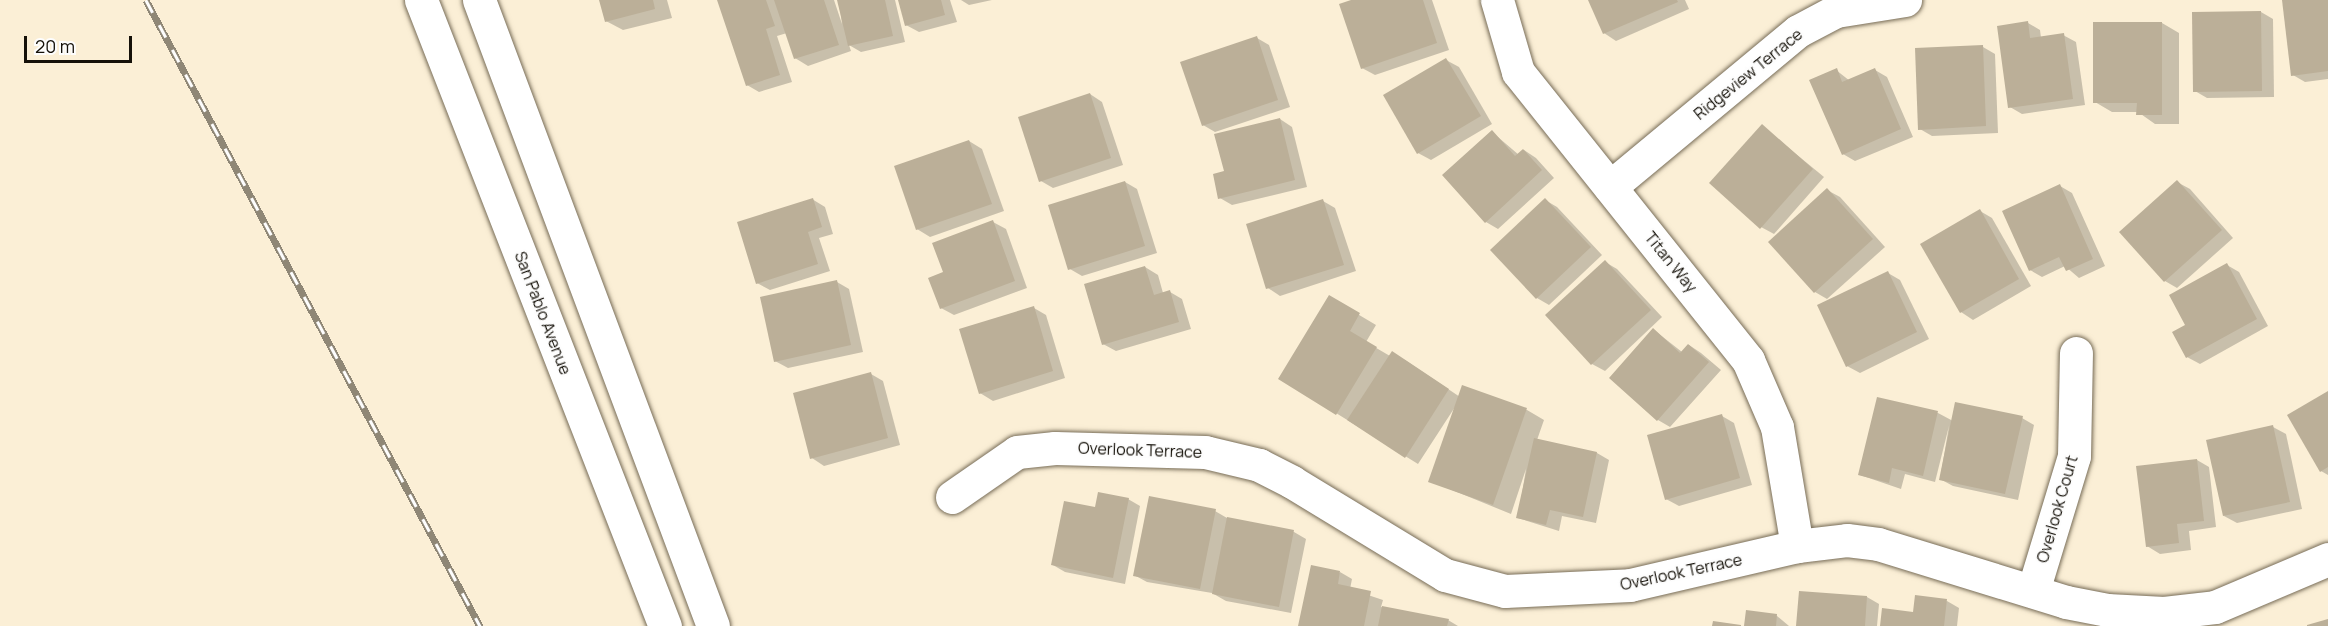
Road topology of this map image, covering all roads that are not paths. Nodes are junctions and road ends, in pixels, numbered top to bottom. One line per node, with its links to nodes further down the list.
1 (421, 0): 11 (street, San Pablo Avenue)
2 (479, 0): 12 (street)
3 (1497, 0): 5 (street, Titan Way)
4 (1905, 0): 5 (street, Ridgeview Terrace)
5 (1610, 187): 8 (street, Titan Way)
6 (2076, 353): 10 (street, Overlook Court)
7 (952, 497): 8 (street, Overlook Terrace)
8 (1797, 546): 10 (street, Overlook Terrace)
9 (2328, 559): 10 (street, Overlook Terrace)
10 (2032, 591)
11 (665, 626)
12 (713, 626)

